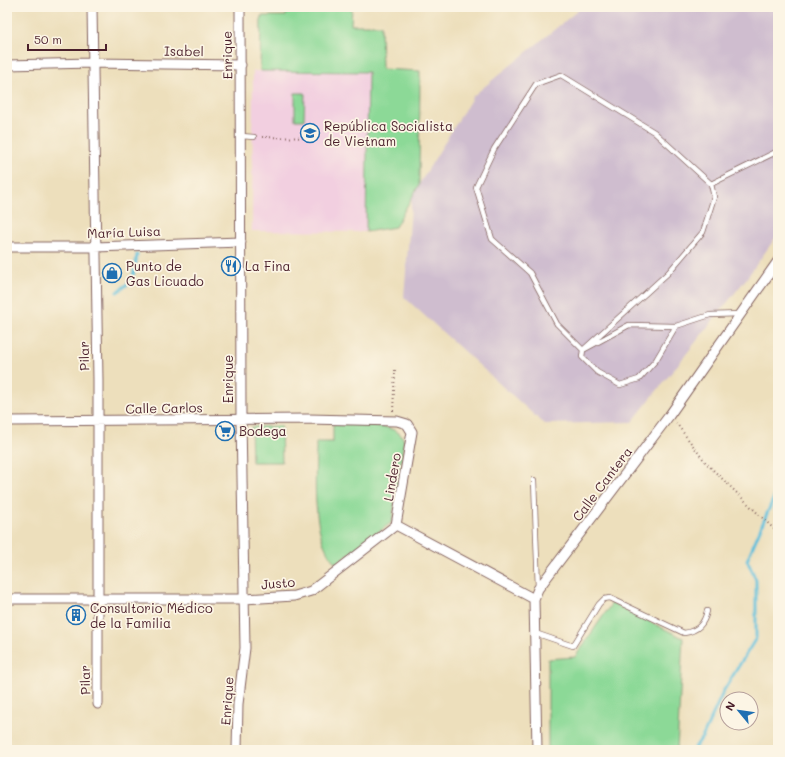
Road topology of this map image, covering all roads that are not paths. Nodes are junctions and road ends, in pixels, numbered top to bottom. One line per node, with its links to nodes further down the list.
1 (92, 7): 3 (street, Pilar)
2 (240, 7): 5 (street, Enrique)
3 (92, 63): 4 (street, Isabel); 5 (street, Isabel); 12 (street, Pilar)
4 (7, 65)
5 (241, 65): 6 (street, Enrique)
6 (241, 136): 7 (lane); 10 (street, Enrique)
7 (254, 137)
8 (778, 152): 9 (lane)
9 (711, 184): 16 (lane); 16 (lane)
10 (241, 242): 12 (street, María Luisa); 17 (street, Enrique)
11 (7, 247): 12 (street, María Luisa)
12 (95, 247): 19 (street, Pilar)
13 (778, 261): 14 (street, Calle Cantera)
14 (740, 314): 15 (lane); 23 (street, Calle Cantera)
15 (676, 326): 16 (lane); 16 (lane)
16 (583, 350)
17 (241, 420): 19 (street, Calle Carlos); 20 (street, Calle Carlos); 25 (street, Enrique)
18 (7, 421): 19 (street, Calle Carlos)
19 (97, 422): 27 (street, Pilar)
20 (412, 432): 22 (street, Lindero)
21 (534, 480): 23 (lane)
22 (396, 525): 25 (street, Justo); 26 (street)
23 (538, 589): 26 (street, Calle Cantera)
24 (7, 599): 27 (street, Justo)
25 (244, 599): 27 (street, Justo); 31 (street, Enrique)
26 (534, 599): 29 (street, Calle Cantera)
27 (97, 600): 30 (street, Pilar)
28 (707, 611): 29 (lane)
29 (535, 633): 32 (street, Calle Cantera)
30 (98, 704)
31 (237, 750)
32 (537, 750)

